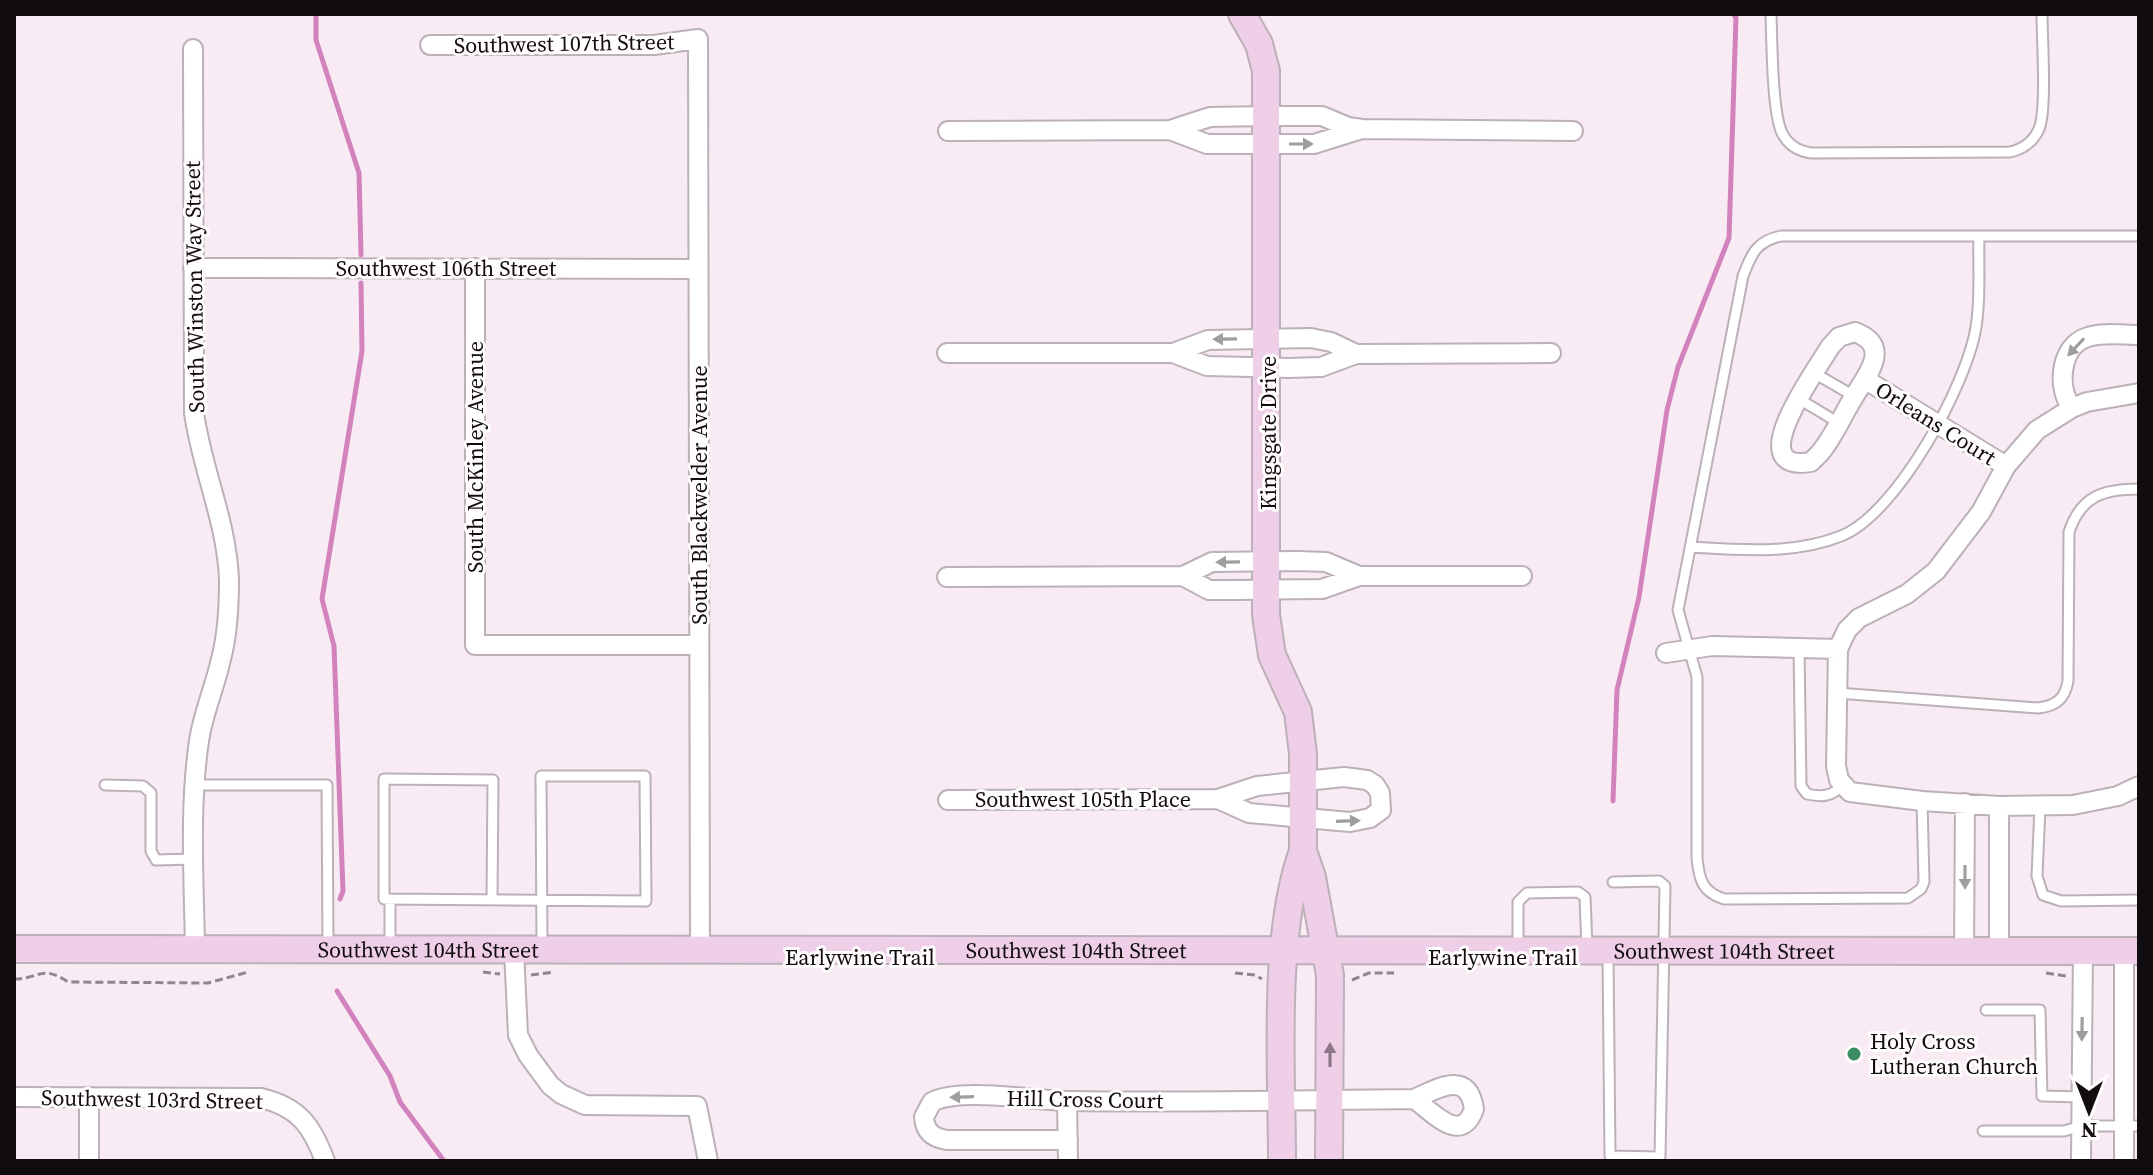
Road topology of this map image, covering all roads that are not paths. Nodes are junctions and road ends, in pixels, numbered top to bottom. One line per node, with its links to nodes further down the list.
1 (1242, 14): 7 (main road, Kingsgate Drive)
2 (1771, 14): 3 (lane)
3 (2042, 14)
4 (698, 39): 5 (street, Southwest 107th Street); 17 (street, South Blackwelder Avenue)
5 (430, 45)
6 (193, 49): 15 (street, South Winston Way Street)
7 (1267, 116): 8 (street); 9 (street); 12 (main road, Kingsgate Drive)
8 (1362, 129): 11 (street); 12 (street, one-way to 8)
9 (1170, 130): 10 (street); 12 (street)
10 (948, 131)
11 (1573, 131)
12 (1267, 144): 19 (main road, Kingsgate Drive)
13 (1979, 236): 14 (lane); 31 (lane); 35 (lane)
14 (2139, 236)
15 (193, 268): 16 (street, Southwest 106th Street); 50 (street, South Winston Way Street)
16 (475, 268): 17 (street, Southwest 106th Street); 42 (street, South McKinley Avenue)
17 (698, 269): 42 (street, South Blackwelder Avenue)
18 (2139, 335): 30 (street, one-way to 30)
19 (1267, 339): 21 (street, one-way to 21); 23 (street); 24 (main road, Kingsgate Drive)
20 (947, 353): 21 (street)
21 (1173, 353): 24 (street)
22 (1551, 353): 23 (street)
23 (1356, 354): 24 (street)
24 (1267, 367): 36 (main road, Kingsgate Drive)
25 (1814, 373): 26 (street, Orleans Court); 28 (lane); 29 (street, Orleans Court)
26 (1866, 380): 28 (street, Orleans Court); 31 (street, Orleans Court)
27 (2139, 393): 30 (street)
28 (1854, 396): 32 (street, Orleans Court)
29 (1799, 399): 32 (lane); 32 (street, Orleans Court)
30 (2072, 408): 33 (street)
31 (1938, 422): 33 (street, Orleans Court); 35 (lane)
32 (1839, 423)
33 (2006, 466): 45 (street)
34 (2139, 489): 47 (lane)
35 (1690, 547): 44 (lane)
36 (1267, 561): 37 (street, one-way to 37); 38 (street); 41 (main road, Kingsgate Drive)
37 (1183, 576): 40 (street); 41 (street)
38 (1359, 576): 39 (street); 41 (street)
39 (1522, 576)
40 (947, 577)
41 (1267, 589): 48 (main road, Kingsgate Drive)
42 (699, 645): 73 (street, South Blackwelder Avenue)
43 (1799, 648): 44 (street); 45 (street); 51 (lane)
44 (1689, 649): 46 (street); 56 (lane)
45 (1838, 649): 47 (street)
46 (1666, 653)
47 (1837, 693): 51 (street)
48 (1303, 783): 54 (street, Southwest 105th Place); 61 (main road, Kingsgate Drive); 61 (street, Southwest 105th Place, one-way to 48)
49 (105, 785): 63 (lane)
50 (195, 785): 63 (street, South Winston Way Street); 71 (lane)
51 (1842, 786): 56 (street)
52 (2139, 786): 53 (street)
53 (2118, 796): 57 (street); 60 (street)
54 (1218, 799): 55 (street, Southwest 105th Place); 61 (street, Southwest 105th Place)
55 (948, 800)
56 (1922, 801): 58 (street)
57 (2139, 801)
58 (1965, 803): 59 (street); 78 (street, one-way to 78)
59 (1999, 806): 60 (street); 79 (street)
60 (2040, 806): 68 (lane)
61 (1303, 819): 62 (main road, Kingsgate Drive)
62 (1303, 851): 82 (main road, Kingsgate Drive); 83 (main road, Kingsgate Drive)
63 (194, 859): 70 (street, South Winston Way Street)
64 (1613, 882): 76 (lane)
65 (390, 899): 66 (lane); 66 (lane); 72 (lane)
66 (492, 900): 67 (lane)
67 (542, 900): 67 (lane); 80 (lane)
68 (2139, 900)
69 (14, 949): 70 (main road, Southwest 104th Street)
70 (195, 949): 71 (main road, Southwest 104th Street)
71 (328, 949): 72 (main road, Southwest 104th Street)
72 (390, 949): 81 (main road, Southwest 104th Street)
73 (700, 950): 80 (main road, Southwest 104th Street); 82 (main road, Southwest 104th Street)
74 (1518, 951): 75 (main road, Southwest 104th Street); 75 (lane); 83 (main road, Southwest 104th Street)
75 (1598, 951): 76 (main road, Southwest 104th Street); 76 (lane)
76 (1662, 951): 78 (main road, Southwest 104th Street)
77 (2131, 951): 84 (main road, Southwest 104th Street); 86 (street)
78 (1964, 952): 79 (main road, Southwest 104th Street)
79 (1999, 952): 84 (main road, Southwest 104th Street)
80 (548, 961): 81 (main road, Southwest 104th Street)
81 (514, 962): 100 (street)
82 (1284, 963): 83 (main road, Southwest 104th Street); 91 (main road, Kingsgate Drive)
83 (1328, 963): 92 (main road, Kingsgate Drive, one-way to 83)
84 (2083, 964): 88 (street, one-way to 88)
85 (1986, 1010): 88 (lane)
86 (2132, 1092): 95 (street)
87 (14, 1097): 89 (street, Southwest 103rd Street)
88 (2081, 1097): 94 (street)
89 (89, 1098): 98 (street); 99 (street, Southwest 103rd Street)
90 (1414, 1099): 92 (street, Hill Cross Court)
91 (1282, 1100): 92 (street, Hill Cross Court); 93 (street, Hill Cross Court); 102 (main road, Kingsgate Drive)
92 (1329, 1100): 103 (main road, Kingsgate Drive)
93 (1067, 1101): 97 (street); 97 (street, Hill Cross Court, one-way to 97)
94 (2081, 1126): 95 (lane); 96 (lane); 104 (street)
95 (2132, 1126): 105 (street)
96 (1983, 1131)
97 (1068, 1140): 101 (street)
98 (89, 1161)
99 (325, 1161)
100 (708, 1161)
101 (1068, 1161)
102 (1282, 1161)
103 (1329, 1161)
104 (2081, 1161)
105 (2124, 1161)

